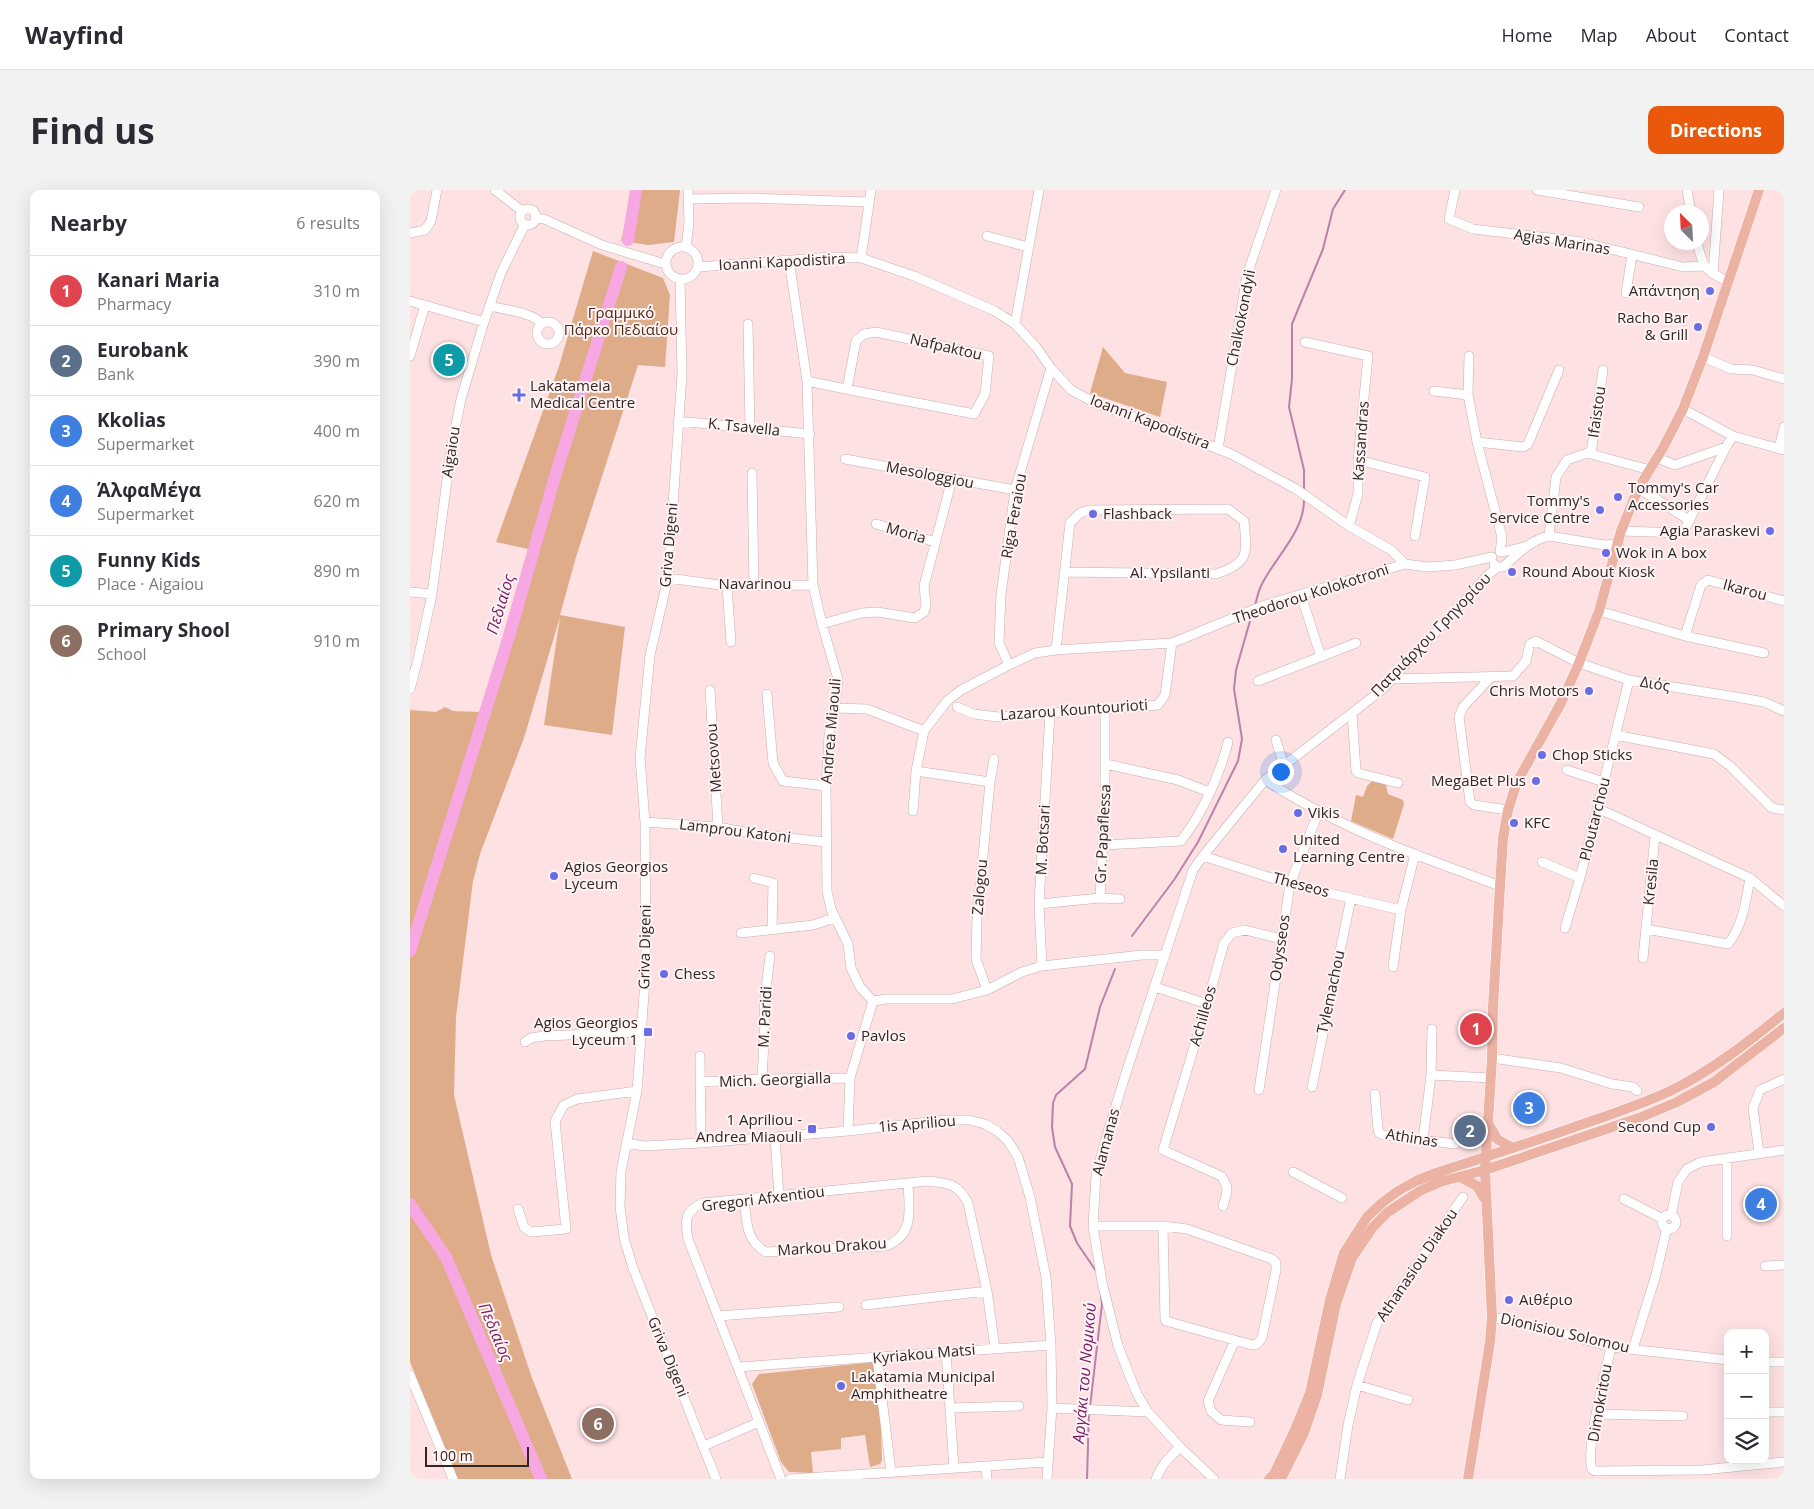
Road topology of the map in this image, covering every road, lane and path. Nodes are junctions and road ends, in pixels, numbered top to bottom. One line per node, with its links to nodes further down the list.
1 (437, 190): 20 (street)
2 (495, 190): 17 (street)
3 (871, 190): 14 (street)
4 (1039, 190): 23 (street)
5 (1276, 190): 62 (street, Chalkokondyli)
6 (1455, 190): 25 (street, Agias Marinas)
7 (1537, 190): 16 (street)
8 (1687, 190): 15 (street)
9 (1719, 190): 31 (street)
10 (1759, 190): 33 (main road)
11 (688, 194): 12 (street); 22 (street)
12 (750, 194): 13 (street)
13 (805, 195): 14 (street)
14 (868, 202): 26 (street)
15 (1690, 205)
16 (1639, 207)
17 (522, 211): 18 (street); 19 (street)
18 (535, 218): 19 (street); 28 (street)
19 (525, 224): 37 (street, Aigaiou)
20 (410, 233)
21 (987, 236): 23 (street)
22 (686, 247): 28 (street); 30 (street)
23 (1028, 247): 41 (street)
24 (1699, 250): 29 (street)
25 (1632, 254): 29 (street, Agias Marinas); 34 (street)
26 (861, 258): 27 (street, Ioanni Kapodistira); 41 (street, Ioanni Kapodistira)
27 (790, 260): 30 (street, Ioanni Kapodistira); 50 (street, Andrea Miaouli)
28 (665, 264): 32 (street)
29 (1704, 266): 31 (street)
30 (698, 267): 32 (street)
31 (1713, 274): 33 (street)
32 (680, 280): 55 (street, Griva Digeni)
33 (1728, 282): 45 (main road)
34 (1626, 293)
35 (410, 301): 36 (street)
36 (425, 305): 38 (street); 43 (street)
37 (490, 306): 38 (street, Aigaiou); 39 (street)
38 (484, 322): 93 (street, Aigaiou)
39 (542, 324)
40 (748, 324): 57 (street)
41 (1015, 324): 46 (street, Ioanni Kapodistira)
42 (1306, 342): 67 (street, Kassandras)
43 (410, 356)
44 (1469, 356): 53 (street)
45 (1703, 357): 49 (street); 54 (main road)
46 (1051, 368): 62 (street, Ioanni Kapodistira); 72 (street, Riga Feraiou)
47 (1559, 370): 60 (street)
48 (1603, 370): 64 (street, Ifaistou)
49 (1784, 379)
50 (807, 381): 51 (street, Nafpaktou); 58 (street, Andrea Miaouli)
51 (847, 389): 51 (street, Nafpaktou)
52 (1434, 391): 53 (street)
53 (1468, 395): 60 (street)
54 (1683, 409): 59 (street); 65 (main road)
55 (678, 421): 57 (street, K. Tsavella); 88 (street, Griva Digeni)
56 (1784, 427): 63 (street)
57 (750, 428): 58 (street, K. Tsavella)
58 (810, 434): 90 (street, Andrea Miaouli)
59 (1733, 436): 61 (street); 63 (street)
60 (1477, 442): 82 (street)
61 (1726, 447): 65 (street); 73 (street)
62 (1218, 448): 75 (street, Ioanni Kapodistira)
63 (1782, 449)
64 (1591, 454): 68 (street); 78 (street)
65 (1657, 458): 68 (main road)
66 (845, 459): 70 (street, Mesologgiou)
67 (1358, 460): 75 (street, Kassandras); 77 (street)
68 (1650, 470): 71 (main road)
69 (752, 473): 89 (street)
70 (952, 479): 72 (street, Mesologgiou); 79 (street)
71 (1638, 489): 73 (street); 76 (main road)
72 (1015, 490): 106 (street, Riga Feraiou)
73 (1689, 520): 76 (street)
74 (876, 524): 79 (street, Moria)
75 (1349, 526): 85 (street, Ioanni Kapodistira)
76 (1621, 531): 80 (main road)
77 (1415, 536)
78 (1548, 536): 80 (street); 81 (street)
79 (935, 542): 97 (street)
80 (1619, 544): 96 (main road)
81 (1530, 545): 82 (street); 84 (street)
82 (1502, 552): 83 (street); 84 (street)
83 (1492, 557): 85 (street, Theodorou Kolokotroni); 86 (street)
84 (1507, 562): 86 (street)
85 (1405, 564): 94 (street, Theodorou Kolokotroni)
86 (1498, 567): 108 (street, Πατριάρχου Γρηγορίου)
87 (1064, 572): 87 (street, Al. Ypsilanti); 102 (street)
88 (668, 578): 91 (street, Navarinou); 140 (street, Griva Digeni)
89 (754, 585): 90 (street, Navarinou); 91 (street, Navarinou)
90 (813, 585): 97 (street, Andrea Miaouli)
91 (727, 586): 99 (street)
92 (410, 592): 93 (street)
93 (432, 594): 111 (street, Aigaiou)
94 (1300, 595): 100 (street, Theodorou Kolokotroni); 104 (street)
95 (1784, 601): 98 (street, Ikarou)
96 (1600, 611): 98 (street); 105 (main road)
97 (822, 624): 115 (street, Andrea Miaouli)
98 (1685, 636): 103 (street)
99 (731, 642)
100 (1172, 643): 102 (street, Theodorou Kolokotroni); 116 (street, Lazarou Kountourioti)
101 (1356, 643): 104 (street)
102 (1056, 650): 106 (street, Theodorou Kolokotroni)
103 (1764, 653)
104 (1321, 656): 110 (street)
105 (1579, 663): 107 (street, Διός); 109 (street, Διός); 136 (main road)
106 (1009, 665): 120 (street, Theodorou Kolokotroni)
107 (1491, 677): 108 (street); 136 (street)
108 (1392, 679): 118 (street, Πατριάρχου Γρηγορίου)
109 (1629, 680): 117 (street, Διός); 121 (street, Ploutarchou)
110 (1258, 681)
111 (410, 689)
112 (710, 690): 141 (street, Metsovou)
113 (767, 694): 133 (street)
114 (957, 707): 119 (street, Lazarou Kountourioti)
115 (835, 708): 120 (street); 133 (street, Andrea Miaouli)
116 (1105, 709): 119 (street, Lazarou Kountourioti); 125 (street, Gr. Papaflessa)
117 (1783, 709)
118 (1352, 712): 126 (street, Πατριάρχου Γρηγορίου); 132 (street)
119 (1050, 713): 156 (street, M. Botsari)
120 (924, 731): 128 (street)
121 (1615, 735): 131 (street, Ploutarchou); 137 (street)
122 (1276, 740): 126 (street)
123 (1228, 742): 134 (street)
124 (994, 759): 130 (street, Zalogou)
125 (1106, 764): 134 (street); 144 (street, Gr. Papaflessa)
126 (1284, 766): 129 (street, Πατριάρχου Γρηγορίου)
127 (1567, 770): 131 (street)
128 (916, 771): 130 (street); 138 (street)
129 (1265, 780): 139 (street); 146 (street, Πατριάρχου Γρηγορίου)
130 (990, 782): 171 (street, Zalogou)
131 (1604, 782): 135 (street, Ploutarchou)
132 (1398, 783)
133 (826, 786): 143 (street, Andrea Miaouli)
134 (1209, 792): 144 (street)
135 (1597, 808): 142 (street); 149 (street, Ploutarchou)
136 (1508, 810): 152 (main road)
137 (1784, 810)
138 (913, 811)
139 (1319, 812): 145 (street); 151 (street, Odysseos)
140 (645, 822): 141 (street, Lamprou Katoni); 177 (street, Griva Digeni)
141 (718, 827): 143 (street, Lamprou Katoni)
142 (1655, 836): 150 (street); 161 (street, Kresila)
143 (826, 842): 159 (street, Andrea Miaouli)
144 (1103, 844): 153 (street, Gr. Papaflessa)
145 (1416, 854): 152 (street); 158 (street)
146 (1203, 856): 151 (street, Theseos); 165 (street, Πατριάρχου Γρηγορίου)
147 (1542, 862): 149 (street)
148 (754, 878): 162 (street)
149 (1580, 878): 160 (street, Ploutarchou)
150 (1750, 878): 157 (street); 161 (street)
151 (1290, 884): 154 (street, Theseos); 164 (street, Odysseos)
152 (1500, 886): 180 (main road)
153 (1100, 898): 155 (street); 156 (street, Gr. Papaflessa)
154 (1351, 898): 158 (street, Theseos); 187 (street, Tylemachou)
155 (1120, 899)
156 (1039, 904): 168 (street, M. Botsari)
157 (1784, 906)
158 (1401, 910): 169 (street)
159 (834, 918): 162 (street); 172 (street, Andrea Miaouli)
160 (1565, 928)
161 (1646, 929): 167 (street, Kresila)
162 (772, 930): 163 (street)
163 (740, 933)
164 (1282, 939): 173 (street, Achilleos); 188 (street, Odysseos)
165 (1165, 955): 168 (street); 170 (street, Alamanas)
166 (770, 956): 184 (street, M. Paridi)
167 (1643, 958)
168 (1042, 966): 171 (street)
169 (1393, 967)
170 (1155, 988): 173 (street); 217 (street, Alamanas)
171 (987, 990): 172 (street)
172 (873, 1001): 182 (street)
173 (1207, 1004): 214 (street, Achilleos)
174 (1784, 1013): 199 (main road)
175 (1784, 1028): 204 (main road)
176 (1432, 1029): 181 (street)
177 (642, 1032): 178 (street); 189 (street, Griva Digeni)
178 (525, 1042)
179 (700, 1056): 186 (street)
180 (1492, 1058): 183 (main road); 190 (street)
181 (1431, 1074): 183 (street); 195 (street)
182 (850, 1078): 184 (street, Mich. Georgialla); 193 (street)
183 (1491, 1078): 192 (main road)
184 (762, 1079): 186 (street, Mich. Georgialla)
185 (1784, 1079): 201 (street)
186 (700, 1082): 197 (street)
187 (1312, 1086)
188 (1259, 1090)
189 (637, 1091): 196 (street, Griva Digeni); 215 (street)
190 (1637, 1091)
191 (1374, 1094): 195 (street, Athinas)
192 (1488, 1122): 199 (main road); 202 (main road)
193 (848, 1131): 194 (street, 1is Apriliou); 228 (street, 1is Apriliou)
194 (775, 1137): 197 (street, 1is Apriliou); 208 (street)
195 (1423, 1140): 198 (street, Athinas)
196 (626, 1143): 197 (street, 1is Apriliou); 251 (street, Griva Digeni)
197 (701, 1143)
198 (1455, 1144)
199 (1513, 1148): 202 (main road)
200 (1784, 1150): 201 (street)
201 (1759, 1153): 203 (street)
202 (1486, 1157): 204 (main road); 269 (main road)
203 (1727, 1159): 216 (street); 219 (street)
204 (1485, 1170): 206 (main road); 213 (main road)
205 (1293, 1172): 209 (street)
206 (1460, 1177): 213 (main road); 270 (main road)
207 (908, 1184): 208 (street, Gregori Afxentiou); 211 (street, Markou Drakou); 222 (street, Gregori Afxentiou)
208 (779, 1196): 211 (street, Gregori Afxentiou)
209 (1342, 1198)
210 (1464, 1198): 239 (street, Athanasiou Diakou)
211 (744, 1199): 225 (street, Gregori Afxentiou)
212 (1624, 1199): 216 (street)
213 (1486, 1201): 226 (main road)
214 (1223, 1206)
215 (518, 1209)
216 (1667, 1217): 231 (street)
217 (1093, 1226): 218 (street); 244 (street, Alamanas)
218 (1163, 1226): 227 (street); 227 (street)
219 (1727, 1236)
220 (1784, 1265): 221 (street)
221 (1766, 1266)
222 (987, 1291): 223 (street); 230 (street, Gregori Afxentiou)
223 (866, 1305)
224 (839, 1307): 225 (street)
225 (718, 1316): 237 (street, Gregori Afxentiou)
226 (1492, 1317): 229 (street, Dionisiou Solomou); 272 (main road)
227 (1235, 1340): 250 (street)
228 (1051, 1345): 230 (street, Kyriakou Matsi); 243 (street, 1is Apriliou)
229 (1611, 1347): 231 (street, Dionisiou Solomou); 247 (street, Dimokritou)
230 (995, 1348): 232 (street, Kyriakou Matsi)
231 (1633, 1349): 234 (street, Dionisiou Solomou)
232 (946, 1352): 233 (street, Kyriakou Matsi); 242 (street)
233 (877, 1358): 237 (street, Kyriakou Matsi); 259 (street)
234 (1724, 1360)
235 (1769, 1362): 236 (street)
236 (1784, 1362)
237 (738, 1368): 249 (street, Gregori Afxentiou)
238 (410, 1375): 261 (street)
239 (1357, 1385): 240 (street); 271 (street, Athanasiou Diakou)
240 (1408, 1400)
241 (1019, 1406): 242 (street)
242 (950, 1408): 258 (street)
243 (1052, 1408): 244 (street); 253 (street, 1is Apriliou)
244 (1148, 1412): 252 (street, Alamanas)
245 (1769, 1412): 246 (street)
246 (1784, 1412)
247 (1596, 1414): 248 (street); 260 (street, Dimokritou)
248 (1683, 1416)
249 (759, 1422): 251 (street); 263 (street, Gregori Afxentiou)
250 (1250, 1422)
251 (704, 1446): 262 (street, Griva Digeni)
252 (1180, 1447): 267 (street); 268 (street, Alamanas)
253 (1047, 1462): 257 (street); 266 (street, 1is Apriliou)
254 (1769, 1462): 255 (street)
255 (1784, 1462)
256 (1750, 1464): 260 (street)
257 (986, 1466): 258 (street); 265 (street)
258 (954, 1469): 259 (street)
259 (891, 1472): 264 (street)
260 (1701, 1474)
261 (453, 1479)
262 (716, 1479)
263 (781, 1479)
264 (790, 1479)
265 (987, 1479)
266 (1046, 1479)
267 (1156, 1479)
268 (1214, 1479)
269 (1269, 1479)
270 (1281, 1479)
271 (1340, 1479)
272 (1468, 1479)

